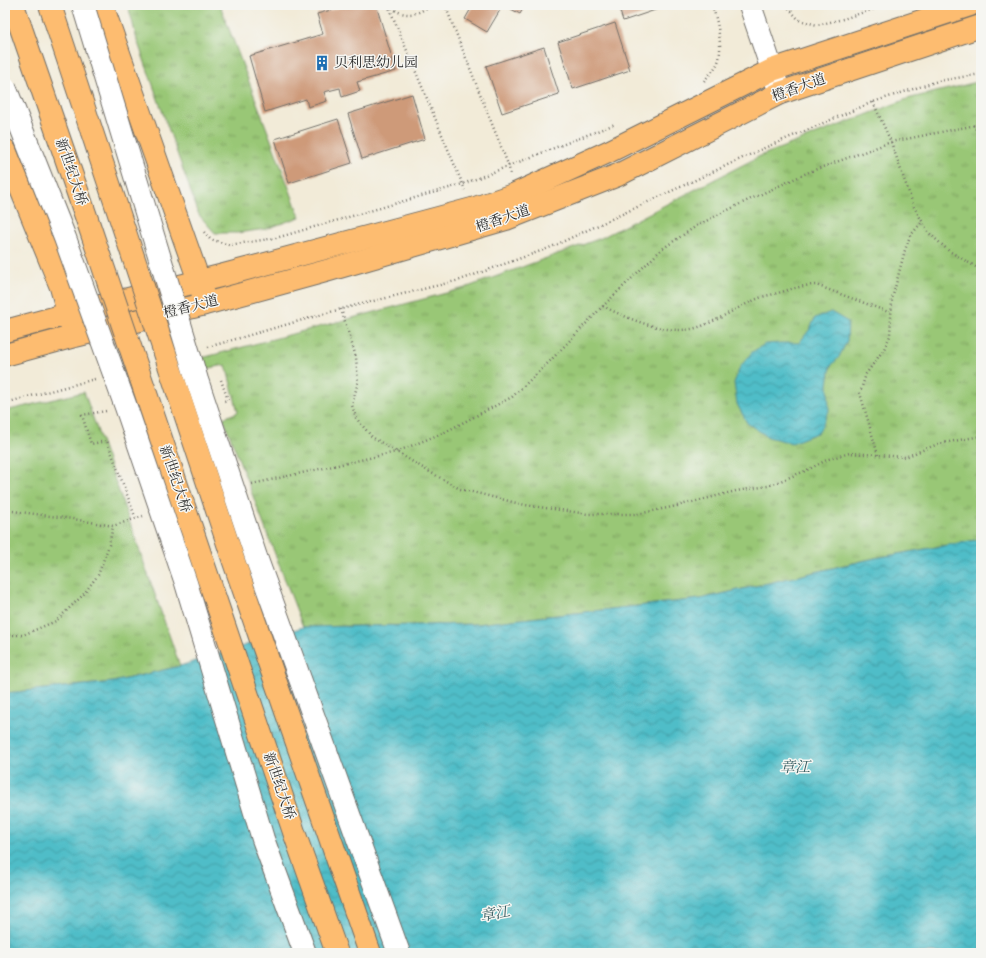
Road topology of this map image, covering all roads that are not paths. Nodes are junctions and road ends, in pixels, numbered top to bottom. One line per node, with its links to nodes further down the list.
1 (13, 5): 19 (main road, 新世纪大桥, bridge)
2 (50, 5): 20 (main road, 新世纪大桥, bridge)
3 (83, 5): 21 (street, bridge)
4 (102, 5): 12 (main road)
5 (750, 5): 8 (street)
6 (970, 5): 8 (main road, 橙香大道)
7 (977, 28): 10 (main road, 橙香大道)
8 (772, 70): 10 (street); 12 (main road, 橙香大道)
9 (5, 87): 18 (street, bridge)
10 (780, 93): 13 (main road, 橙香大道)
11 (5, 150): 14 (main road)
12 (199, 281): 13 (main road); 14 (main road, 橙香大道)
13 (205, 304): 16 (main road, 橙香大道)
14 (68, 314): 15 (main road, 橙香大道); 16 (main road)
15 (5, 331)
16 (75, 336): 17 (main road, 橙香大道)
17 (5, 355)
18 (305, 953)
19 (337, 953)
20 (370, 953)
21 (400, 953)

